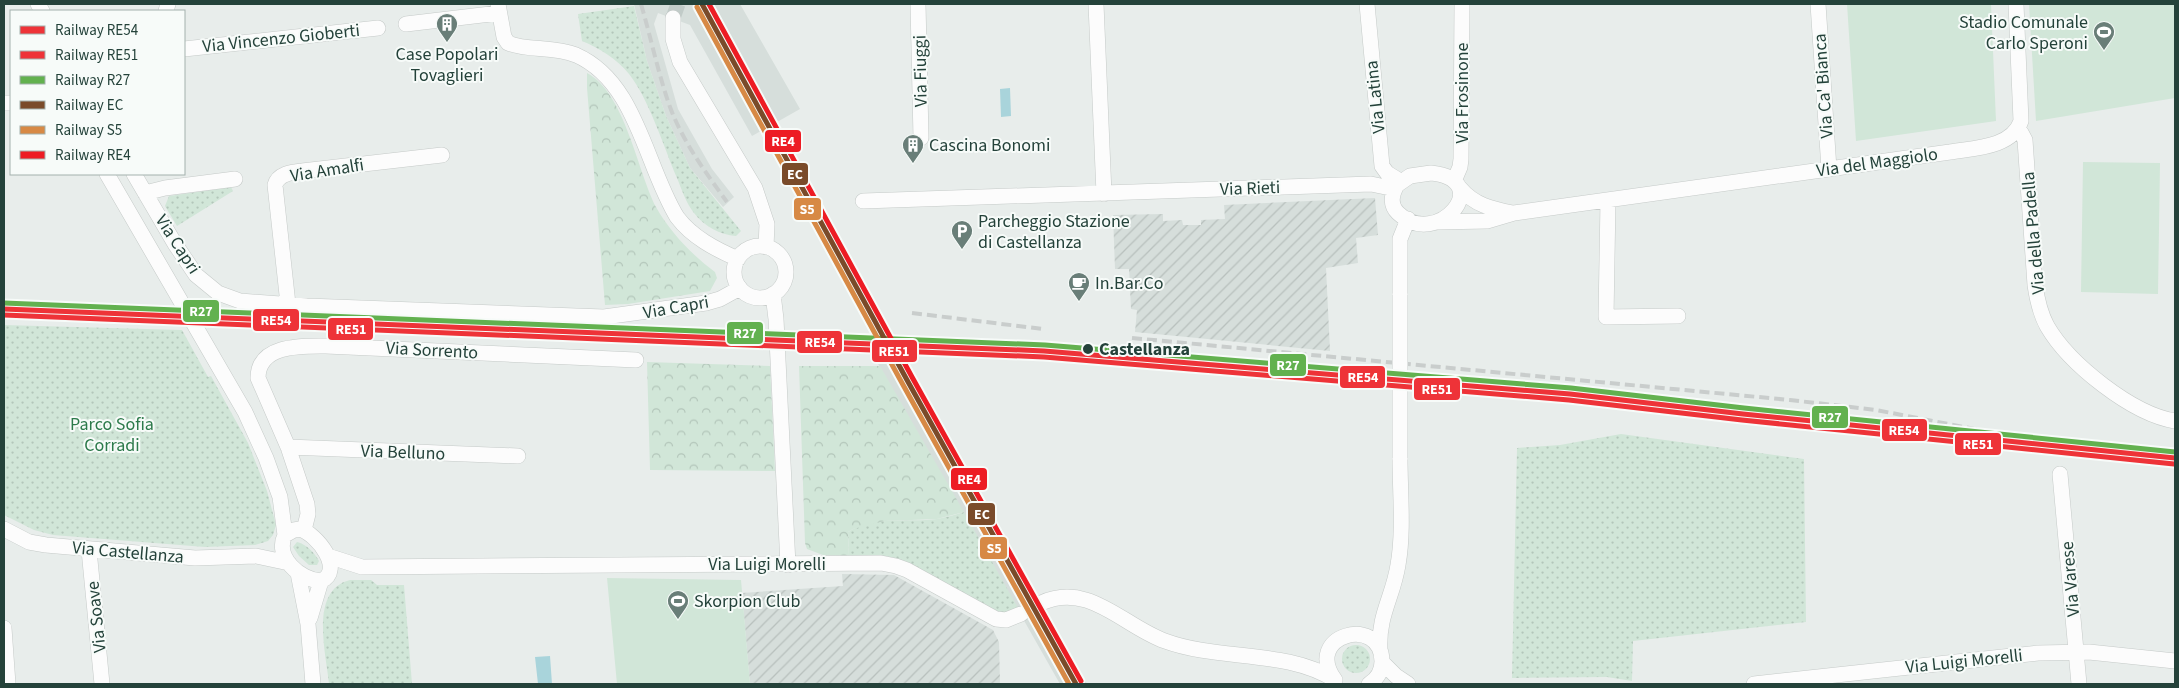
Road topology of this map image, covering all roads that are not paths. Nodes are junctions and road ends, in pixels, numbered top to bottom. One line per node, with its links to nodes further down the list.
1 (918, 4): 13 (street, Via Fiuggi)
2 (1096, 4): 22 (street)
3 (1367, 4): 20 (street, Via Latina)
4 (1462, 4): 19 (street, Via Frosinone)
5 (1818, 4): 15 (street, Via Ca' Bianca)
6 (2016, 4): 12 (street)
7 (499, 8): 9 (street); 29 (street)
8 (673, 18): 28 (street)
9 (406, 24)
10 (378, 28): 11 (street, Via Vincenzo Gioberti)
11 (185, 49)
12 (2018, 128): 15 (street, Via del Maggiolo); 35 (street, Via della Padella)
13 (921, 138)
14 (442, 155): 32 (street, Via Amalfi)
15 (1829, 169): 24 (street, Via del Maggiolo)
16 (107, 175): 39 (street)
17 (135, 175): 21 (street, Via Capri)
18 (235, 179): 21 (street)
19 (1457, 184): 20 (street); 25 (street, Via del Maggiolo); 27 (street)
20 (1398, 185): 22 (street, Via Rieti); 26 (street)
21 (145, 193): 32 (street, Via Capri)
22 (1104, 194): 23 (street, Via Rieti)
23 (863, 201)
24 (1608, 201): 25 (street, Via del Maggiolo); 33 (street)
25 (1514, 213): 27 (street, Via del Maggiolo)
26 (1408, 219): 27 (street); 51 (street, bridge)
27 (1438, 222)
28 (766, 247): 29 (street); 31 (street)
29 (738, 259): 30 (street)
30 (740, 288): 31 (street); 32 (street, Via Capri)
31 (773, 294): 46 (street)
32 (288, 304)
33 (1678, 316)
34 (636, 360): 36 (street, Via Sorrento)
35 (2175, 421)
36 (288, 448): 37 (street, Via Belluno); 40 (street, Via Sorrento)
37 (518, 456)
38 (2060, 474): 57 (street, Via Varese)
39 (280, 497): 40 (street); 42 (street)
40 (302, 530): 42 (street); 45 (street)
41 (4, 531): 43 (street, Via Castellanza)
42 (283, 539): 44 (street, Via Castellanza); 47 (street)
43 (90, 550): 44 (street, Via Castellanza); 63 (street, Via Soave)
44 (256, 556): 47 (street, Via Castellanza)
45 (328, 556): 48 (street); 49 (street)
46 (788, 564): 48 (street, Via Luigi Morelli); 52 (street, Via Luigi Morelli)
47 (294, 568): 49 (street); 53 (street)
48 (362, 568): 49 (street)
49 (324, 579): 53 (street)
50 (1041, 602): 60 (street)
51 (1386, 602): 55 (street); 58 (street)
52 (1021, 614)
53 (308, 624): 64 (street)
54 (4, 628): 62 (street)
55 (1352, 634): 56 (street); 58 (street)
56 (1329, 652): 60 (street); 61 (street)
57 (2076, 652): 59 (street, Via Luigi Morelli); 67 (street, Via Luigi Morelli); 68 (street, Via Varese)
58 (1381, 656): 65 (street); 66 (street)
59 (2175, 661)
60 (1297, 664): 61 (street)
61 (1337, 682)
62 (8, 684)
63 (102, 684)
64 (313, 684)
65 (1370, 684)
66 (1408, 684)
67 (1754, 684)
68 (2079, 684)

